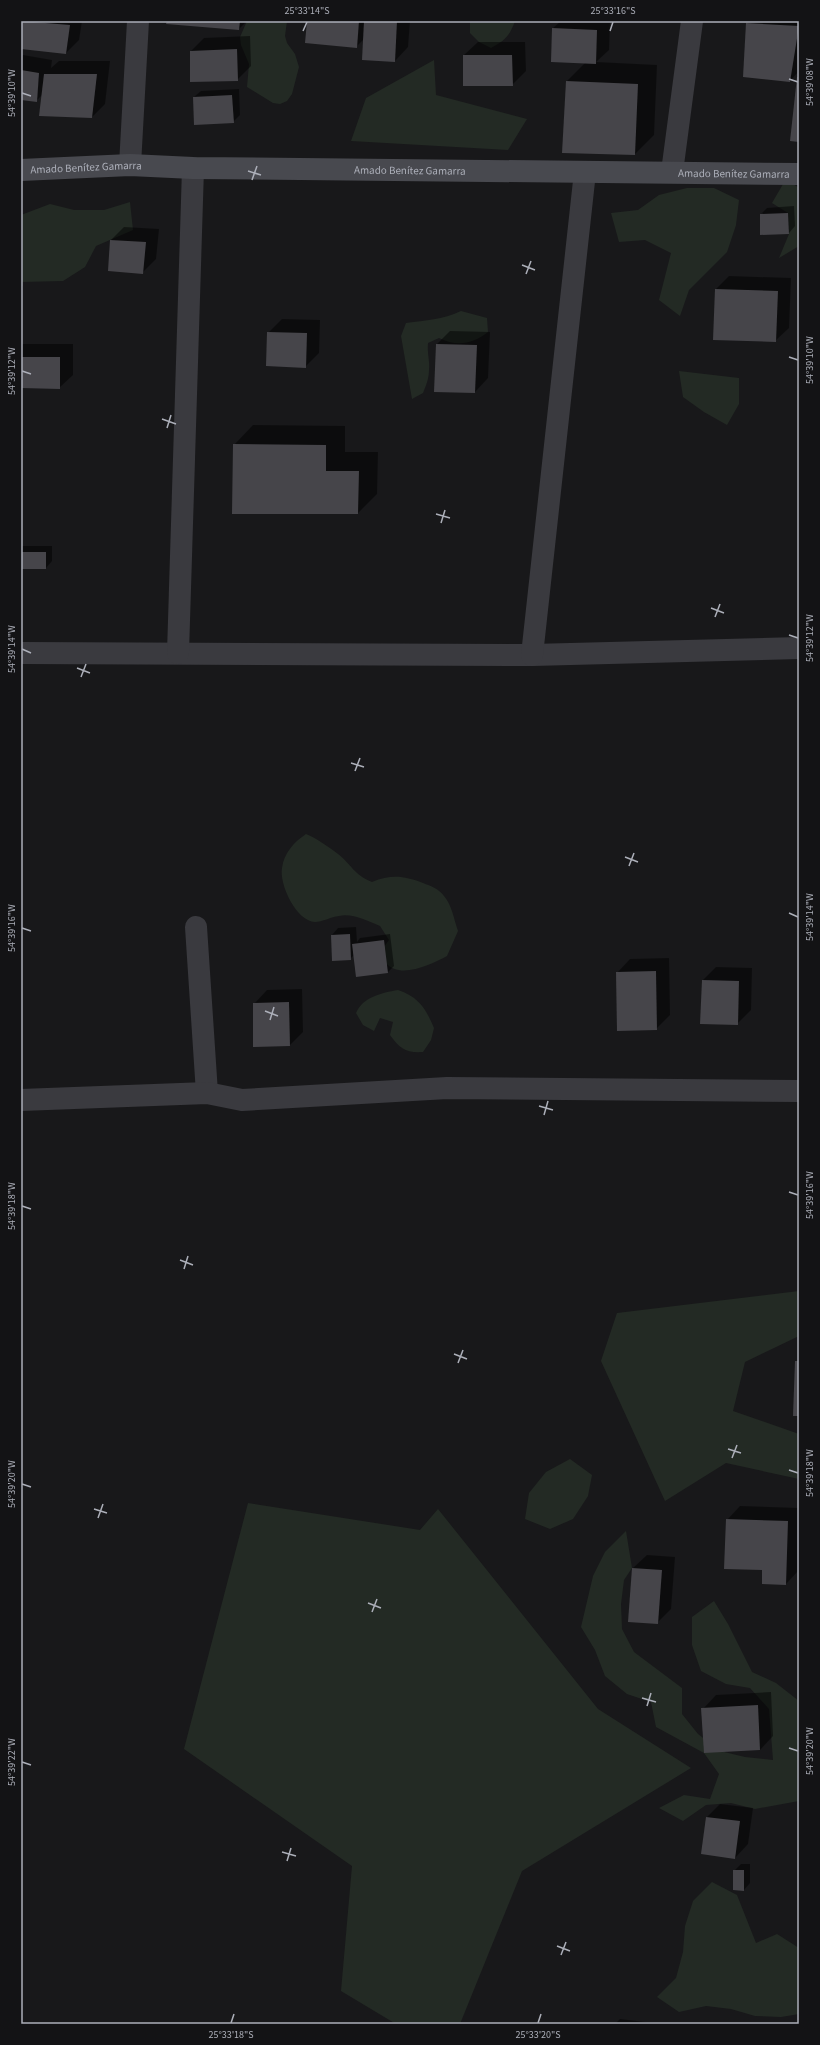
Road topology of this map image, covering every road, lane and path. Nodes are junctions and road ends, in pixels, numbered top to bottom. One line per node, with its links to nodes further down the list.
1 (138, 21): 3 (street)
2 (692, 21): 7 (street)
3 (130, 165): 4 (main road, Amado Benítez Gamarra); 5 (main road, Amado Benítez Gamarra)
4 (193, 168): 6 (main road, Amado Benítez Gamarra); 10 (street)
5 (21, 170)
6 (584, 172): 7 (main road, Amado Benítez Gamarra); 12 (street)
7 (672, 172): 8 (main road, Amado Benítez Gamarra)
8 (799, 174)
9 (799, 648): 12 (street)
10 (178, 652): 11 (street); 12 (street)
11 (21, 653)
12 (532, 655)
13 (196, 927): 15 (street)
14 (799, 1091): 15 (street)
15 (207, 1093): 16 (street)
16 (21, 1100)

